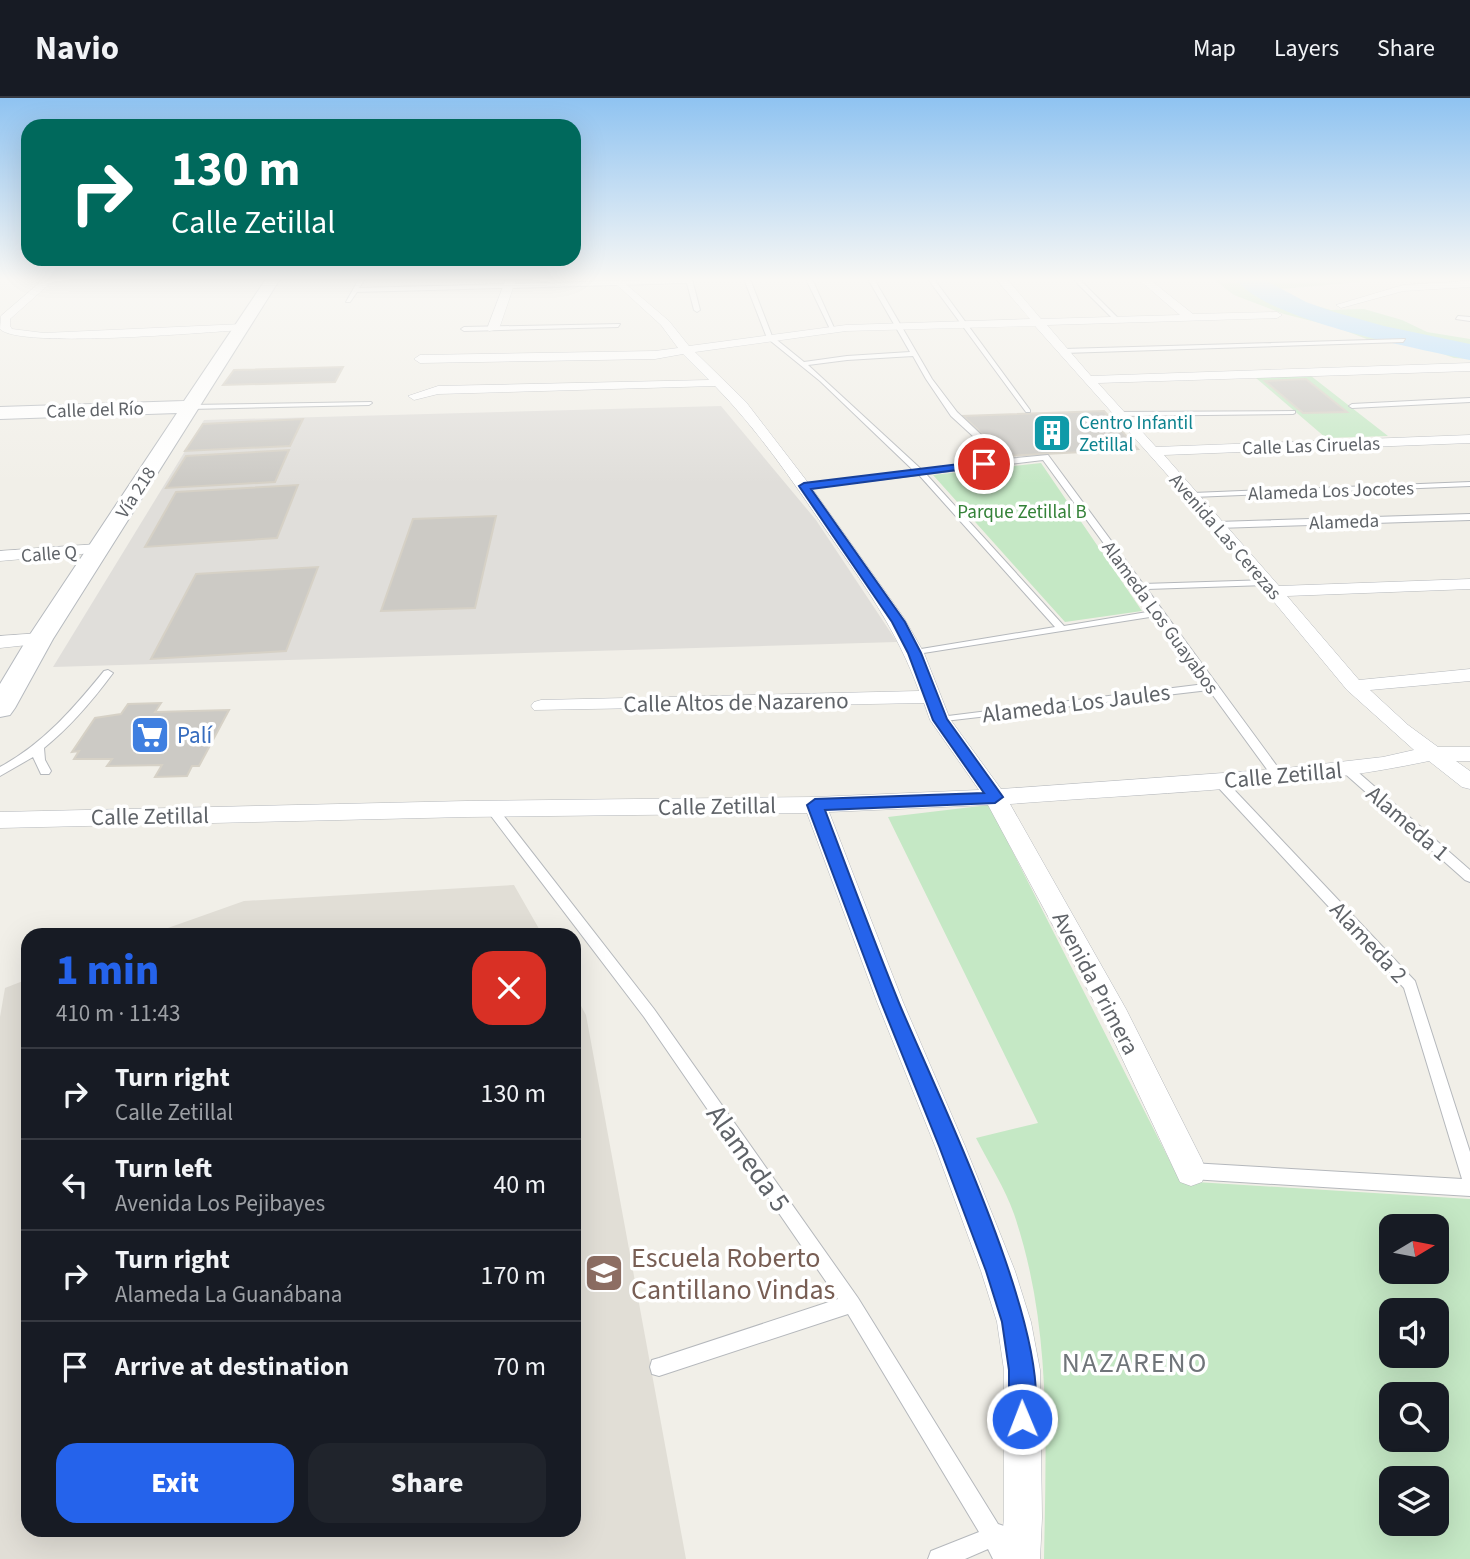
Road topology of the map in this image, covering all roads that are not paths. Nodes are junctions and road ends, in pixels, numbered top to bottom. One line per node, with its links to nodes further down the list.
1 (230, 347): 21 (main road, Vía 218)
2 (684, 347): 9 (street, Avenida Primera)
3 (704, 347): 9 (street)
4 (782, 347): 13 (lane)
5 (911, 347): 11 (lane)
6 (983, 347): 22 (lane)
7 (1060, 347): 10 (street, Avenida Las Cerezas)
8 (1182, 347): 10 (lane)
9 (686, 350): 12 (street); 16 (street, Avenida Primera)
10 (1064, 351): 15 (street, Avenida Las Cerezas)
11 (915, 354): 13 (lane); 29 (lane)
12 (420, 359)
13 (803, 364): 30 (lane)
14 (1470, 367): 15 (street)
15 (1088, 380): 25 (street, Avenida Las Cerezas)
16 (719, 382): 17 (street); 32 (street, Avenida Primera)
17 (414, 396)
18 (1470, 400): 20 (lane)
19 (369, 402): 21 (lane)
20 (1352, 406)
21 (190, 407): 24 (main road, Calle del Río); 36 (main road, Vía 218)
22 (1028, 411)
23 (1293, 412): 25 (lane)
24 (0, 413)
25 (1117, 414): 27 (street, Avenida Las Cerezas)
26 (1470, 439): 27 (street, Calle Las Ciruelas)
27 (1152, 451): 33 (street, Avenida Las Cerezas)
28 (1045, 457): 29 (lane); 39 (lane, Alameda Los Guayabos)
29 (1005, 462): 30 (lane)
30 (920, 472): 32 (lane); 42 (lane)
31 (1470, 484): 33 (lane, Alameda Los Jocotes)
32 (804, 486): 45 (street, Avenida Primera)
33 (1193, 495): 35 (street, Avenida Las Cerezas)
34 (1470, 517): 35 (lane, Alameda)
35 (1217, 525): 40 (street, Avenida Las Cerezas)
36 (98, 550): 37 (street, Calle Q); 43 (main road, Vía 218)
37 (0, 556)
38 (1470, 584): 40 (street)
39 (1138, 587): 40 (lane); 41 (lane, Alameda Los Guayabos)
40 (1270, 587): 49 (street, Avenida Las Cerezas)
41 (1158, 613): 42 (lane); 48 (lane, Alameda Los Guayabos)
42 (1062, 629): 45 (lane)
43 (40, 639): 44 (street); 52 (main road, Vía 218)
44 (0, 642)
45 (915, 653): 50 (street, Avenida Primera)
46 (108, 673): 54 (lane)
47 (1470, 675): 49 (street)
48 (1212, 685): 53 (lane, Alameda Los Jaules); 60 (lane, Alameda Los Guayabos)
49 (1354, 686): 55 (street, Avenida Las Cerezas)
50 (930, 697): 51 (street, Calle Altos de Nazareno); 53 (street, Avenida Primera)
51 (541, 706)
52 (0, 708)
53 (940, 720): 63 (street, Avenida Primera)
54 (39, 749): 58 (lane); 59 (lane)
55 (1431, 754): 56 (street, Calle Zetillal); 57 (street, Calle Zetillal); 62 (street, Avenida Las Cerezas)
56 (1470, 754)
57 (1347, 769): 60 (street, Calle Zetillal); 67 (lane, Alameda 1)
58 (45, 771)
59 (0, 772)
60 (1278, 776): 61 (street, Calle Zetillal)
61 (1219, 781): 63 (street, Calle Zetillal); 69 (lane, Alameda 2)
62 (1470, 782)
63 (995, 797): 64 (street, Calle Zetillal); 68 (street, Avenida Primera)
64 (815, 805): 65 (street, Calle Zetillal); 73 (street)
65 (492, 808): 66 (street, Calle Zetillal); 71 (lane, Alameda 5)
66 (0, 820)
67 (1470, 877)
68 (1191, 1171): 70 (lane)
69 (1470, 1178)
70 (1470, 1188)
71 (852, 1304): 72 (lane); 74 (lane, Alameda 5)
72 (659, 1367)
73 (1023, 1518): 74 (lane); 77 (street)
74 (995, 1538): 75 (lane); 76 (lane, Alameda 5)
75 (939, 1559)
76 (1004, 1559)
77 (1020, 1559)

